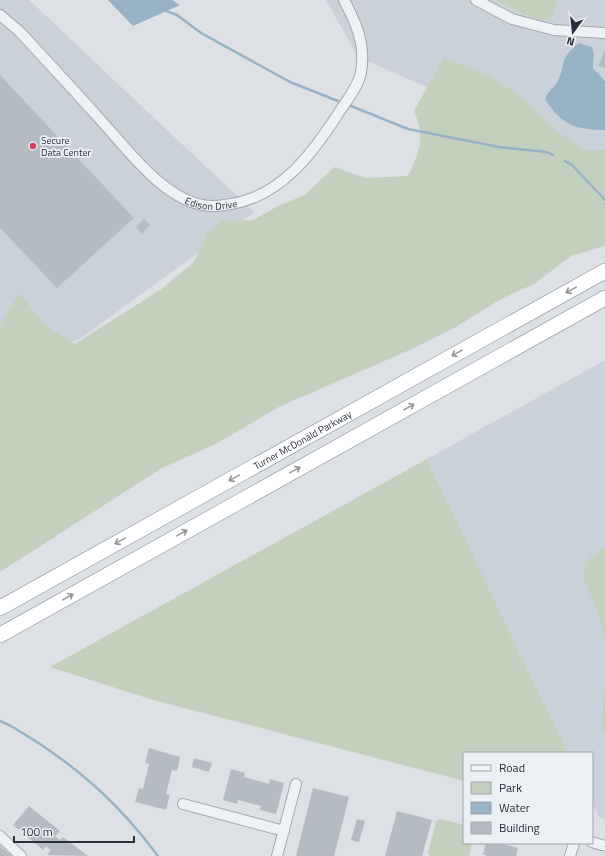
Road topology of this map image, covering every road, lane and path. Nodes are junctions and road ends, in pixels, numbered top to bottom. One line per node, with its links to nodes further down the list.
1 (344, 0): 3 (street, Edison Drive)
2 (476, 0): 4 (street)
3 (0, 15)
4 (605, 33)
5 (605, 271): 7 (highway, Turner McDonald Parkway, one-way to 7)
6 (605, 298): 8 (highway, one-way to 6)
7 (0, 608)
8 (34, 616): 9 (highway); 10 (highway)
9 (0, 635)
10 (0, 642)
11 (296, 784): 13 (street)
12 (183, 804): 13 (street)
13 (284, 831): 19 (street)
14 (0, 836): 18 (street)
15 (593, 842): 17 (street)
16 (574, 844): 20 (street)
17 (605, 846)
18 (21, 856)
19 (278, 856)
20 (570, 856)

